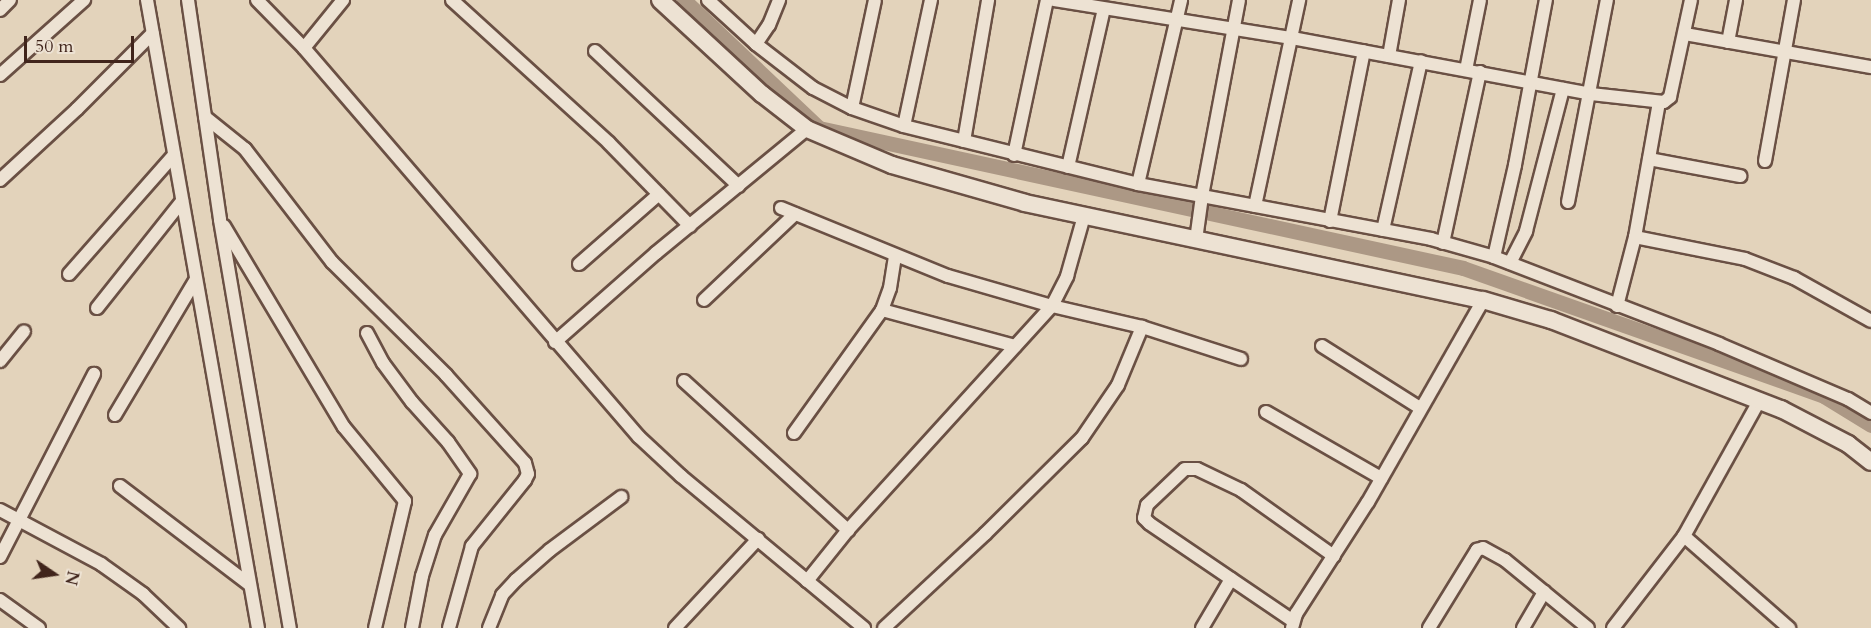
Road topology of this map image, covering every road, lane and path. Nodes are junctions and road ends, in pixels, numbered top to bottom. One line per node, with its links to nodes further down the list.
1 (10, 0): 28 (street)
2 (84, 0): 45 (street)
3 (147, 0): 31 (street)
4 (188, 0): 51 (street)
5 (257, 0): 36 (street)
6 (343, 0): 36 (street)
7 (452, 0): 64 (street)
8 (660, 0): 53 (street)
9 (708, 0): 35 (street)
10 (780, 0): 35 (street)
11 (874, 0): 50 (street)
12 (931, 0): 52 (street)
13 (988, 0): 54 (street)
14 (1047, 0): 55 (street)
15 (1054, 0): 26 (street)
16 (1181, 0): 29 (street)
17 (1239, 0): 30 (street)
18 (1299, 0): 33 (street)
19 (1399, 0): 40 (street)
20 (1480, 0): 43 (street)
21 (1546, 0): 46 (street)
22 (1607, 0): 48 (street)
23 (1691, 0): 32 (street)
24 (1736, 0): 34 (street)
25 (1794, 0): 39 (street)
26 (1078, 2): 27 (street)
27 (1104, 9): 29 (street); 59 (street)
28 (0, 10)
29 (1178, 18): 30 (street); 62 (street)
30 (1234, 28): 33 (street); 65 (street)
31 (153, 33): 56 (street); 61 (street)
32 (1684, 34): 34 (street); 49 (street)
33 (1292, 38): 38 (street); 68 (street)
34 (1728, 42): 39 (street)
35 (756, 44): 50 (street)
36 (304, 48): 95 (street)
37 (595, 51): 63 (street)
38 (1364, 51): 40 (street); 73 (street)
39 (1784, 51): 42 (street); 58 (street)
40 (1389, 56): 41 (street)
41 (1421, 60): 43 (street); 75 (street)
42 (1871, 67)
43 (1467, 70): 44 (street)
44 (1480, 72): 46 (street); 78 (street)
45 (0, 75)
46 (1531, 84): 47 (street); 80 (street)
47 (1563, 89): 48 (street); 81 (street)
48 (1591, 94): 49 (street); 67 (street)
49 (1659, 102): 57 (street)
50 (852, 108): 52 (street)
51 (205, 117): 72 (street); 132 (street)
52 (904, 126): 54 (street)
53 (807, 129): 63 (street); 71 (street)
54 (963, 141): 55 (street)
55 (1014, 154): 59 (street)
56 (174, 155): 66 (street); 83 (street)
57 (1649, 159): 60 (street); 77 (street)
58 (1765, 161)
59 (1068, 167): 62 (street)
60 (1740, 176)
61 (0, 180)
62 (1138, 184): 65 (street)
63 (739, 186): 74 (street)
64 (659, 194): 74 (street); 82 (street)
65 (1202, 196): 68 (street); 76 (street)
66 (183, 201): 84 (street); 89 (street)
67 (1568, 202)
68 (1255, 206): 73 (street)
69 (781, 208): 70 (street)
70 (795, 214): 79 (street); 85 (street)
71 (1084, 216): 76 (street); 87 (street)
72 (220, 220): 129 (street); 130 (street)
73 (1330, 221): 75 (street)
74 (690, 226): 95 (street)
75 (1383, 230): 78 (street)
76 (1197, 234): 86 (street)
77 (1635, 237): 88 (street); 91 (street)
78 (1443, 243): 80 (street)
79 (895, 256): 87 (street); 90 (street)
80 (1494, 257): 81 (street)
81 (1510, 262): 88 (street)
82 (579, 264)
83 (69, 274)
84 (196, 279): 106 (street); 121 (street)
85 (704, 300)
86 (1483, 300): 102 (street); 103 (street)
87 (1052, 306): 92 (street); 96 (street)
88 (1617, 306): 105 (street)
89 (97, 308)
90 (882, 310): 96 (street); 107 (street)
91 (1871, 321)
92 (1142, 327): 98 (street); 135 (street)
93 (24, 331): 99 (street)
94 (367, 333): 131 (street)
95 (555, 342): 116 (street)
96 (1015, 345): 114 (street)
97 (1322, 346): 103 (street)
98 (1241, 359)
99 (0, 361)
100 (94, 374): 113 (street)
101 (684, 381): 114 (street)
102 (1758, 401): 108 (street); 115 (street)
103 (1420, 408): 109 (street)
104 (1266, 412): 109 (street)
105 (1871, 413)
106 (115, 415)
107 (794, 433)
108 (1871, 462)
109 (1381, 478): 117 (street)
110 (120, 486): 121 (street)
111 (621, 497): 133 (street)
112 (0, 510): 113 (street)
113 (19, 520): 118 (street); 127 (street)
114 (848, 530): 120 (street)
115 (1684, 536): 140 (street); 141 (street)
116 (758, 539): 120 (street); 134 (street)
117 (1334, 556): 119 (street); 124 (street)
118 (0, 557)
119 (1231, 579): 124 (street); 136 (street)
120 (807, 581): 125 (street)
121 (250, 585): 128 (street)
122 (1545, 592): 137 (street); 138 (street); 139 (street)
123 (0, 600): 126 (street)
124 (1292, 624)
125 (855, 625)
126 (39, 628)
127 (179, 628)
128 (258, 628)
129 (290, 628)
130 (375, 628)
131 (412, 628)
132 (449, 628)
133 (489, 628)
134 (675, 628)
135 (884, 628)
136 (1202, 628)
137 (1429, 628)
138 (1523, 628)
139 (1588, 628)
140 (1613, 628)
141 (1789, 628)

